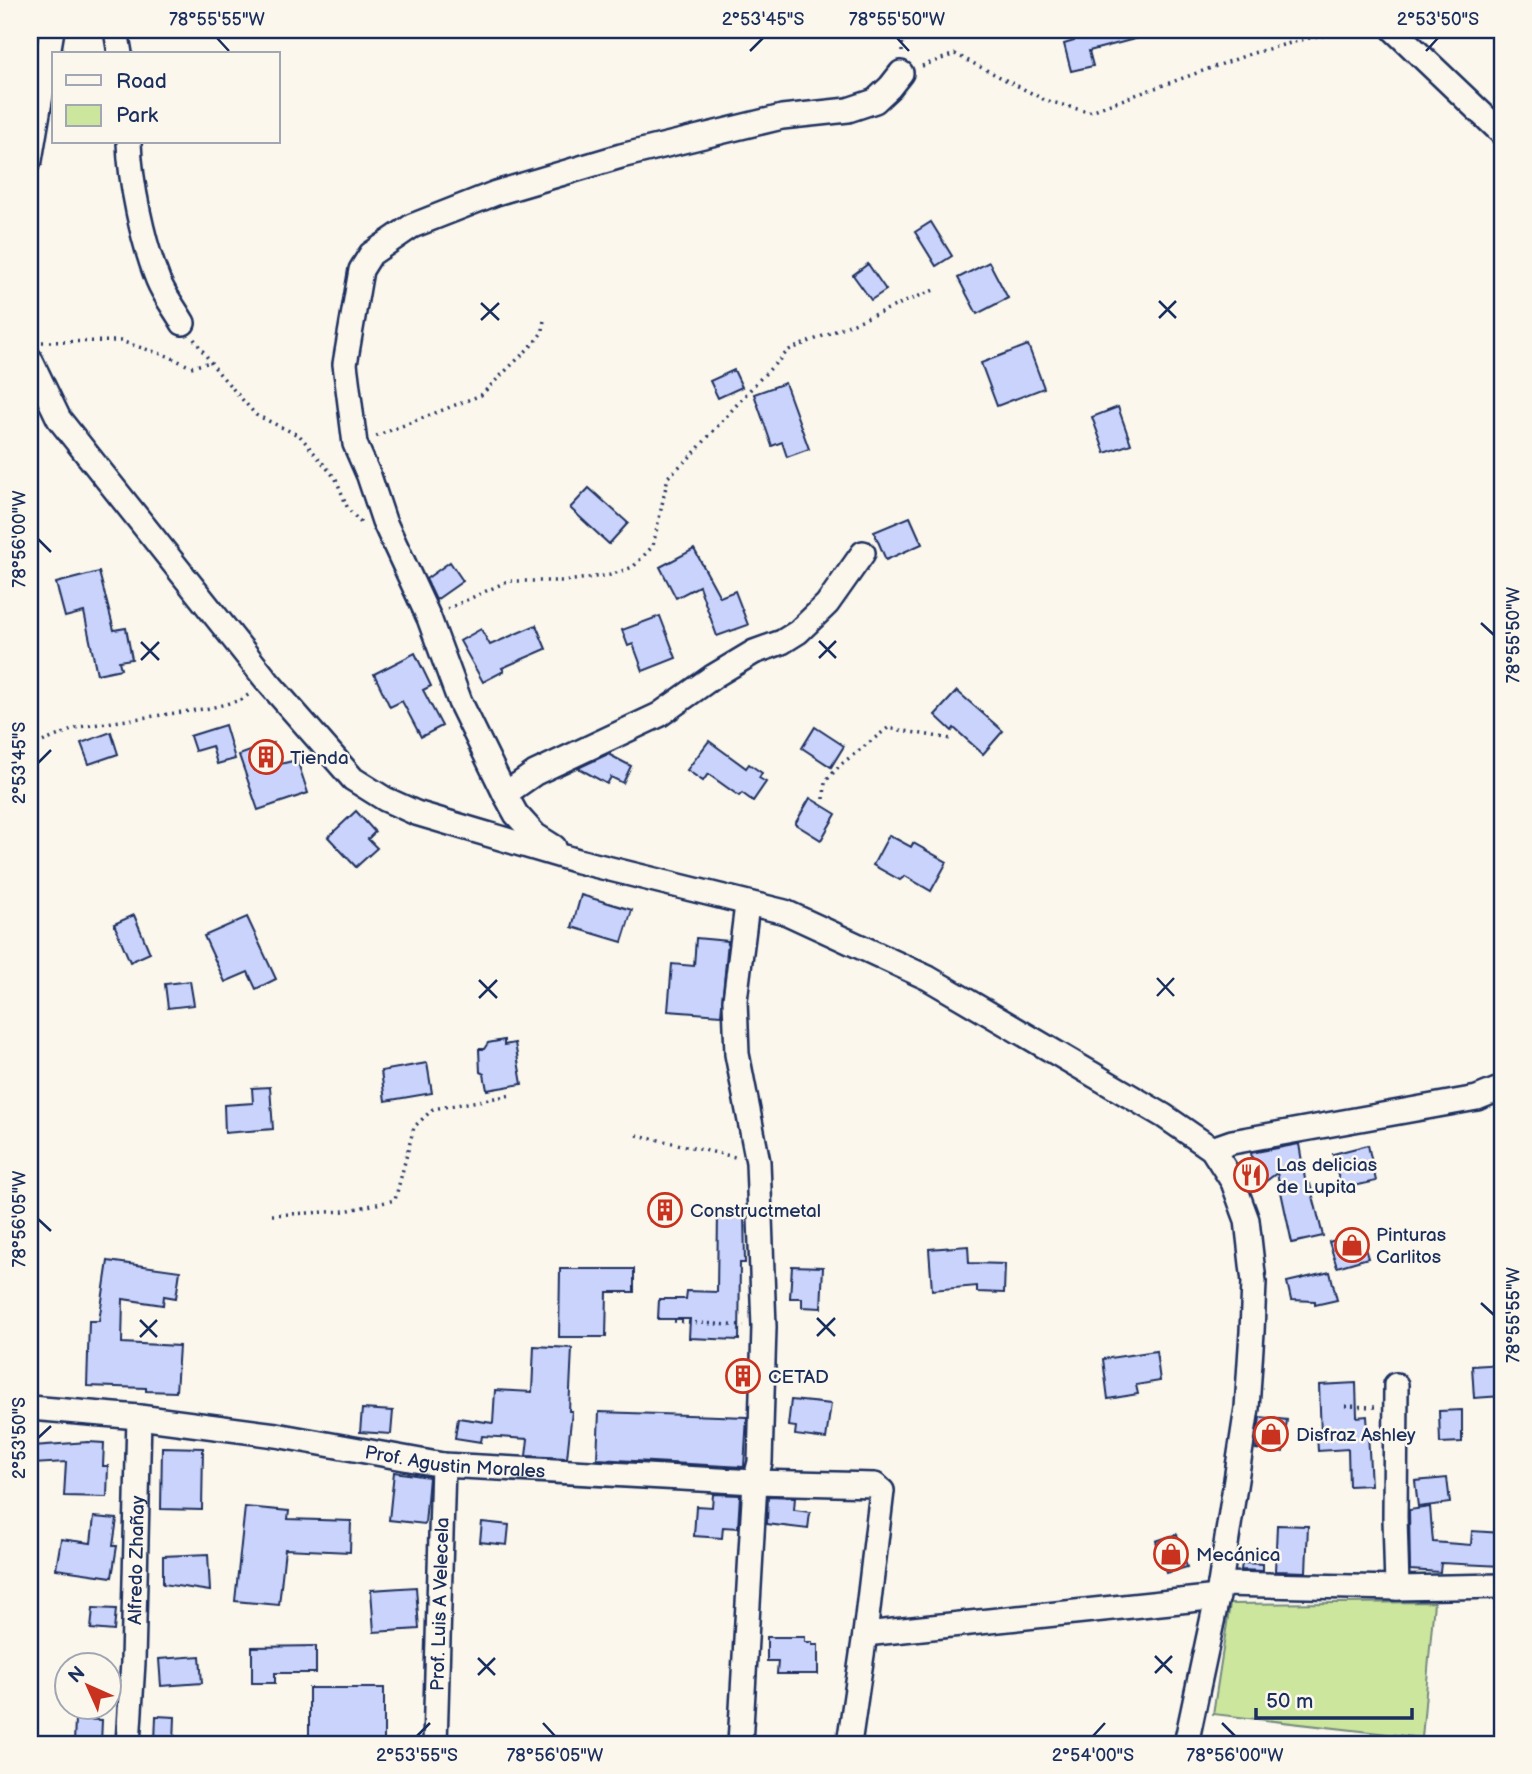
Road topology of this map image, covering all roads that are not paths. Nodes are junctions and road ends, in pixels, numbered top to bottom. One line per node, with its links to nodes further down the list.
1 (52, 30): 8 (street)
2 (116, 30): 4 (street)
3 (1394, 30): 6 (street)
4 (120, 52)
5 (901, 73): 12 (street)
6 (1502, 133)
7 (129, 144): 9 (street)
8 (30, 160)
9 (183, 323)
10 (30, 359): 13 (street)
11 (863, 553): 12 (street)
12 (505, 794): 13 (street)
13 (578, 861): 14 (street)
14 (747, 905): 16 (street); 21 (street)
15 (1502, 1087): 16 (street)
16 (1212, 1149): 24 (street)
17 (1396, 1396): 23 (street)
18 (30, 1408): 19 (street, Prof. Agustin Morales)
19 (139, 1417): 20 (street, Prof. Agustin Morales); 26 (street, Alfredo Zhañay)
20 (443, 1465): 21 (street, Prof. Agustin Morales); 27 (street, Prof. Luis A Velecela)
21 (755, 1482): 25 (street, Prof. Agustin Morales); 28 (street)
22 (1502, 1586): 23 (street)
23 (1397, 1588): 24 (street)
24 (1219, 1591): 25 (street); 30 (street)
25 (865, 1634): 29 (street)
26 (128, 1744)
27 (435, 1744)
28 (740, 1744)
29 (849, 1744)
30 (1186, 1744)

